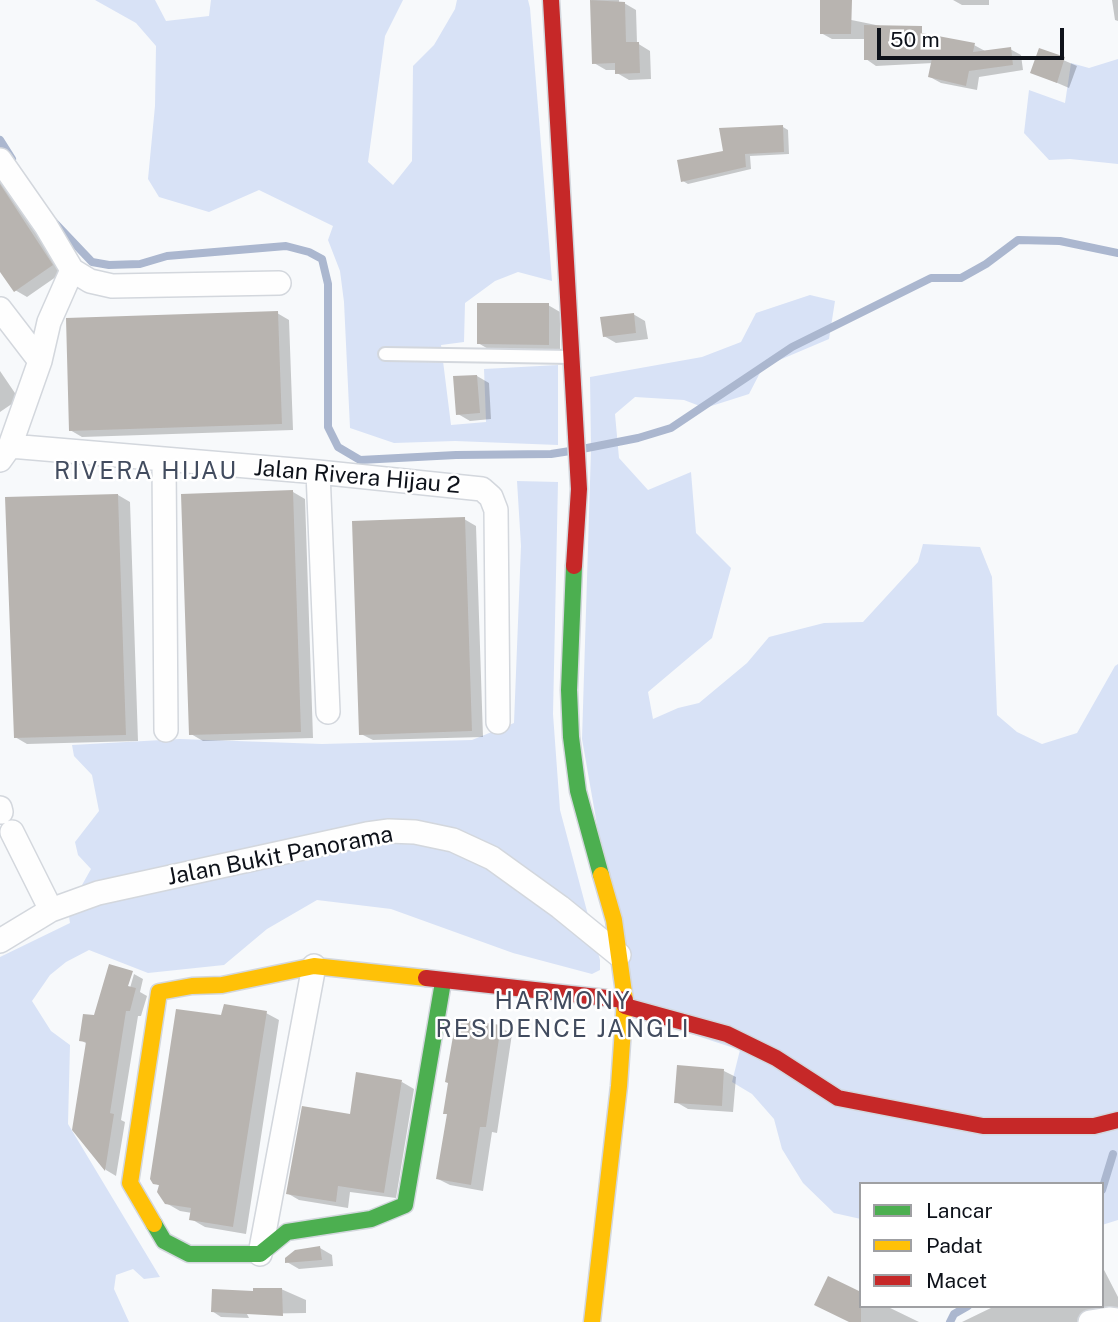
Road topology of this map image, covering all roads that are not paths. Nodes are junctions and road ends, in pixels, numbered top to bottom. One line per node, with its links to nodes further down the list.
1 (551, 0): 7 (street)
2 (0, 160): 3 (street)
3 (72, 270): 4 (street); 8 (street)
4 (279, 283)
5 (0, 309): 8 (street)
6 (385, 354): 7 (lane)
7 (572, 357): 18 (street)
8 (40, 361): 9 (street)
9 (5, 453): 10 (street, Jalan Rivera Hijau 2)
10 (164, 460): 11 (street, Jalan Rivera Hijau 2); 14 (street)
11 (318, 472): 12 (street); 13 (street, Jalan Rivera Hijau 2)
12 (328, 712)
13 (498, 722)
14 (166, 730)
15 (12, 832): 16 (street)
16 (51, 910): 17 (street, Jalan Bukit Panorama); 18 (street, Jalan Bukit Panorama)
17 (0, 941)
18 (619, 955): 21 (street)
19 (314, 966): 20 (street); 23 (street); 23 (street)
20 (443, 982): 21 (street); 23 (street)
21 (625, 1003): 22 (street); 25 (street)
22 (1118, 1121)
23 (260, 1254)
24 (1118, 1320): 26 (street)
25 (592, 1322)
26 (1090, 1322)

